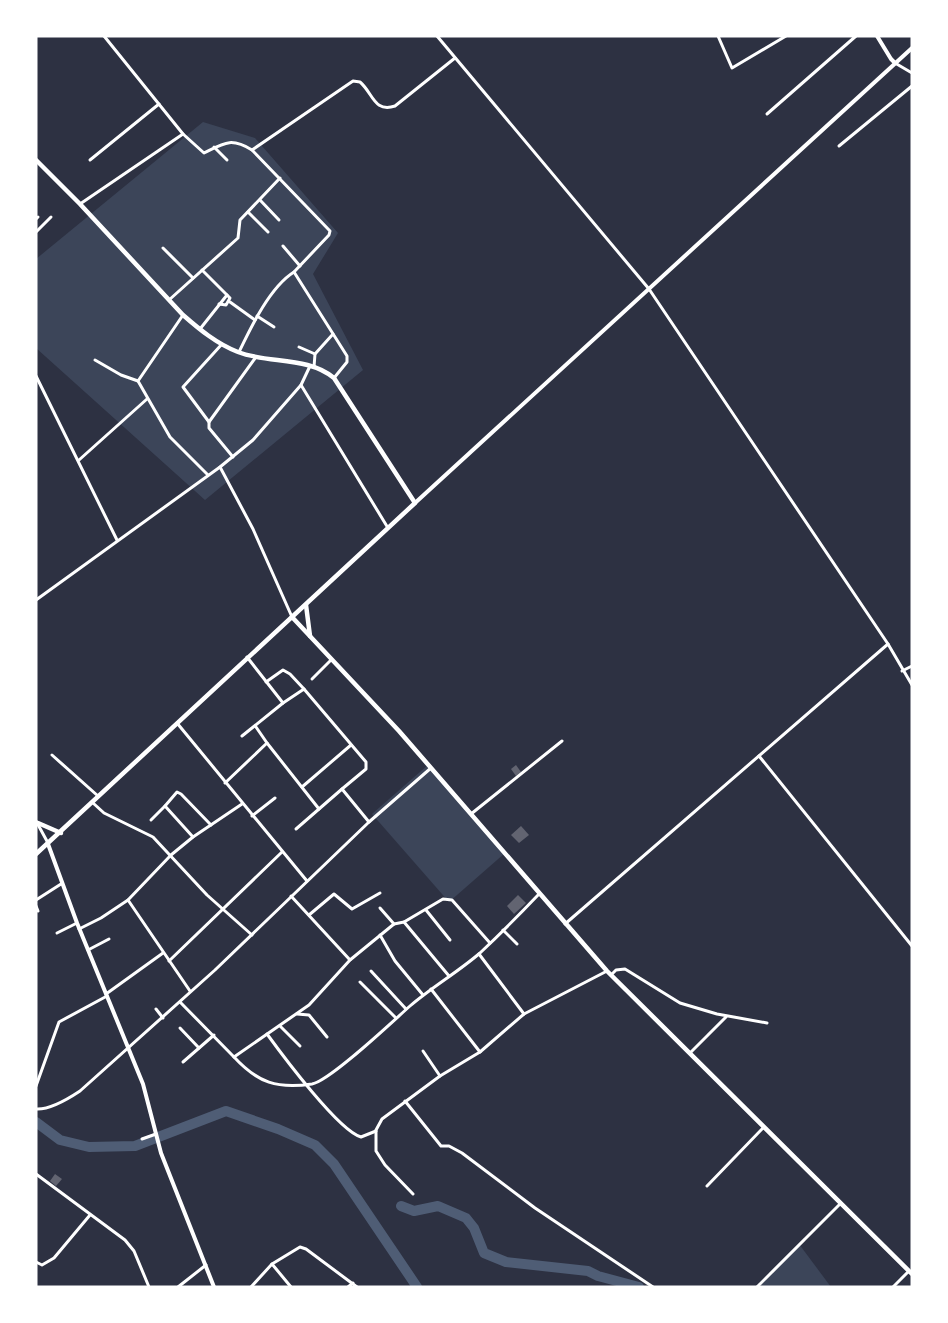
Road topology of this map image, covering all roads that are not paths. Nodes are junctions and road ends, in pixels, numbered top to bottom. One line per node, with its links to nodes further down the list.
1 (104, 36): 12 (street)
2 (437, 36): 8 (street)
3 (718, 36): 4 (street)
4 (786, 36)
5 (856, 36): 13 (street)
6 (877, 36): 9 (street)
7 (912, 48): 9 (street)
8 (455, 58): 17 (street); 37 (street)
9 (896, 63): 10 (street); 37 (street)
10 (912, 73)
11 (912, 86): 15 (street)
12 (159, 104): 14 (street); 19 (street)
13 (767, 114)
14 (183, 134): 16 (street); 25 (street)
15 (839, 146)
16 (214, 147): 17 (street); 20 (street)
17 (252, 150): 23 (street)
18 (36, 160): 21 (main road)
19 (90, 160)
20 (227, 160)
21 (41, 165): 22 (street); 25 (main road)
22 (36, 169)
23 (280, 178): 24 (street); 33 (street)
24 (260, 200): 26 (street); 28 (street)
25 (80, 204): 39 (main road)
26 (248, 212): 30 (street); 34 (street)
27 (51, 217): 29 (street)
28 (279, 220)
29 (36, 232)
30 (268, 232)
31 (283, 246): 33 (street)
32 (163, 248): 36 (street)
33 (300, 266): 35 (street)
34 (202, 270): 36 (street); 38 (street)
35 (294, 272): 43 (street); 46 (street)
36 (193, 278): 39 (street)
37 (649, 289): 64 (street); 71 (street)
38 (226, 295): 40 (street); 41 (street)
39 (169, 300): 42 (main road)
40 (230, 302): 41 (street); 43 (street)
41 (219, 304): 45 (street)
42 (182, 315): 45 (main road); 56 (street)
43 (256, 318): 44 (street); 49 (street)
44 (274, 327)
45 (200, 329): 47 (main road)
46 (333, 334): 50 (street); 55 (street)
47 (222, 344): 49 (main road); 59 (street)
48 (299, 347): 50 (street)
49 (239, 352): 51 (main road)
50 (316, 354): 53 (street)
51 (257, 356): 53 (main road); 59 (street)
52 (95, 360): 56 (street)
53 (312, 367): 55 (main road); 57 (street)
54 (36, 376): 66 (street)
55 (334, 378): 64 (main road)
56 (138, 382): 58 (street)
57 (301, 385): 60 (street); 65 (street)
58 (147, 399): 61 (street); 63 (street)
59 (210, 422): 60 (street)
60 (233, 457): 62 (street)
61 (79, 460)
62 (220, 467): 63 (street); 69 (street)
63 (208, 474): 66 (street)
64 (415, 504): 65 (main road)
65 (388, 528): 68 (main road)
66 (117, 540): 67 (street)
67 (36, 600)
68 (306, 605): 69 (main road); 70 (main road)
69 (292, 617): 70 (main road); 72 (main road)
70 (310, 638): 73 (main road)
71 (888, 644): 75 (street); 88 (street)
72 (247, 658): 77 (street); 81 (main road)
73 (331, 660): 76 (street); 89 (main road)
74 (912, 666): 75 (street)
75 (902, 671): 78 (street)
76 (312, 679)
77 (266, 682): 79 (street); 80 (street)
78 (912, 685)
79 (304, 689): 80 (street); 86 (street)
80 (283, 703): 82 (street)
81 (177, 723): 90 (street); 93 (main road)
82 (256, 727): 83 (street); 85 (street)
83 (242, 736)
84 (562, 741): 99 (street)
85 (268, 743): 90 (street); 91 (street)
86 (351, 745): 91 (street); 92 (street)
87 (52, 755): 93 (street)
88 (759, 756): 128 (street); 138 (street)
89 (431, 768): 99 (main road); 103 (street)
90 (225, 782): 96 (street)
91 (302, 787): 98 (street)
92 (342, 789): 98 (street); 103 (street)
93 (99, 797): 95 (main road)
94 (275, 798): 100 (street)
95 (93, 803): 106 (main road); 111 (street)
96 (242, 804): 100 (street); 104 (street)
97 (165, 806): 101 (street); 104 (street); 107 (street)
98 (319, 809): 105 (street)
99 (470, 814): 115 (main road)
100 (252, 816): 109 (street)
101 (151, 820)
102 (37, 822): 106 (main road); 108 (street)
103 (368, 822): 112 (street)
104 (210, 825): 107 (street)
105 (296, 829)
106 (61, 833): 108 (main road)
107 (193, 837): 111 (street)
108 (48, 844): 110 (main road); 113 (street)
109 (282, 852): 112 (street); 120 (street)
110 (36, 854)
111 (171, 856): 118 (street); 120 (street)
112 (307, 881): 116 (street)
113 (61, 884): 117 (street); 126 (street)
114 (380, 894): 124 (street)
115 (540, 894): 128 (main road); 130 (street)
116 (291, 896): 124 (street); 132 (street)
117 (36, 900)
118 (128, 900): 129 (street); 140 (street)
119 (36, 906): 123 (street)
120 (222, 908): 132 (street); 143 (street)
121 (380, 908): 127 (street)
122 (426, 910): 125 (street); 135 (street); 136 (street)
123 (38, 911)
124 (309, 915): 142 (street)
125 (404, 922): 127 (street); 146 (street)
126 (77, 923): 129 (street); 131 (street)
127 (394, 924): 133 (street)
128 (564, 924): 145 (main road)
129 (79, 929): 139 (street)
130 (503, 930): 136 (street); 137 (street)
131 (57, 933)
132 (252, 935): 149 (street)
133 (380, 935): 142 (street); 151 (street)
134 (109, 939): 139 (street)
135 (450, 940)
136 (490, 943): 141 (street)
137 (517, 944)
138 (912, 946)
139 (88, 950): 150 (street)
140 (163, 953): 143 (street); 150 (street)
141 (479, 954): 146 (street); 156 (street)
142 (350, 960): 155 (street)
143 (169, 961): 149 (street)
144 (371, 971): 154 (street)
145 (609, 973): 156 (street); 157 (street); 171 (main road)
146 (449, 976): 148 (street)
147 (360, 982): 159 (street)
148 (432, 989): 151 (street); 170 (street)
149 (190, 991): 152 (street)
150 (107, 995): 167 (street); 176 (street)
151 (423, 995): 154 (street)
152 (180, 1002): 158 (street); 164 (street)
153 (156, 1009): 158 (street)
154 (406, 1009): 159 (street)
155 (296, 1014): 161 (street); 165 (street)
156 (524, 1014): 170 (street)
157 (726, 1016): 160 (street); 171 (street)
158 (163, 1018): 167 (street)
159 (396, 1018): 175 (street)
160 (768, 1023)
161 (280, 1026): 163 (street); 166 (street)
162 (180, 1028): 168 (street)
163 (267, 1034): 172 (street); 175 (street)
164 (214, 1035): 168 (street); 172 (street)
165 (327, 1037)
166 (300, 1046)
167 (128, 1047): 178 (street); 181 (street)
168 (199, 1048): 173 (street)
169 (423, 1051): 174 (street)
170 (480, 1052): 174 (street)
171 (690, 1054): 179 (main road)
172 (234, 1057): 175 (street)
173 (183, 1062)
174 (440, 1076): 177 (street)
175 (305, 1084): 180 (street)
176 (36, 1086)
177 (405, 1101): 180 (street); 200 (street)
178 (36, 1109)
179 (763, 1128): 184 (street); 186 (main road)
180 (376, 1130): 185 (street)
181 (157, 1134): 182 (street); 190 (street)
182 (142, 1139)
183 (36, 1174): 187 (street)
184 (706, 1186)
185 (413, 1194)
186 (840, 1203): 191 (main road); 201 (street)
187 (90, 1215): 188 (street); 193 (street)
188 (36, 1262)
189 (272, 1264): 192 (street); 196 (street); 197 (street)
190 (206, 1265): 194 (street); 195 (street)
191 (910, 1272): 202 (street)
192 (353, 1284): 198 (street); 199 (street)
193 (149, 1287)
194 (178, 1287)
195 (214, 1287)
196 (251, 1287)
197 (291, 1287)
198 (348, 1287)
199 (357, 1287)
200 (653, 1287)
201 (757, 1287)
202 (893, 1287)

